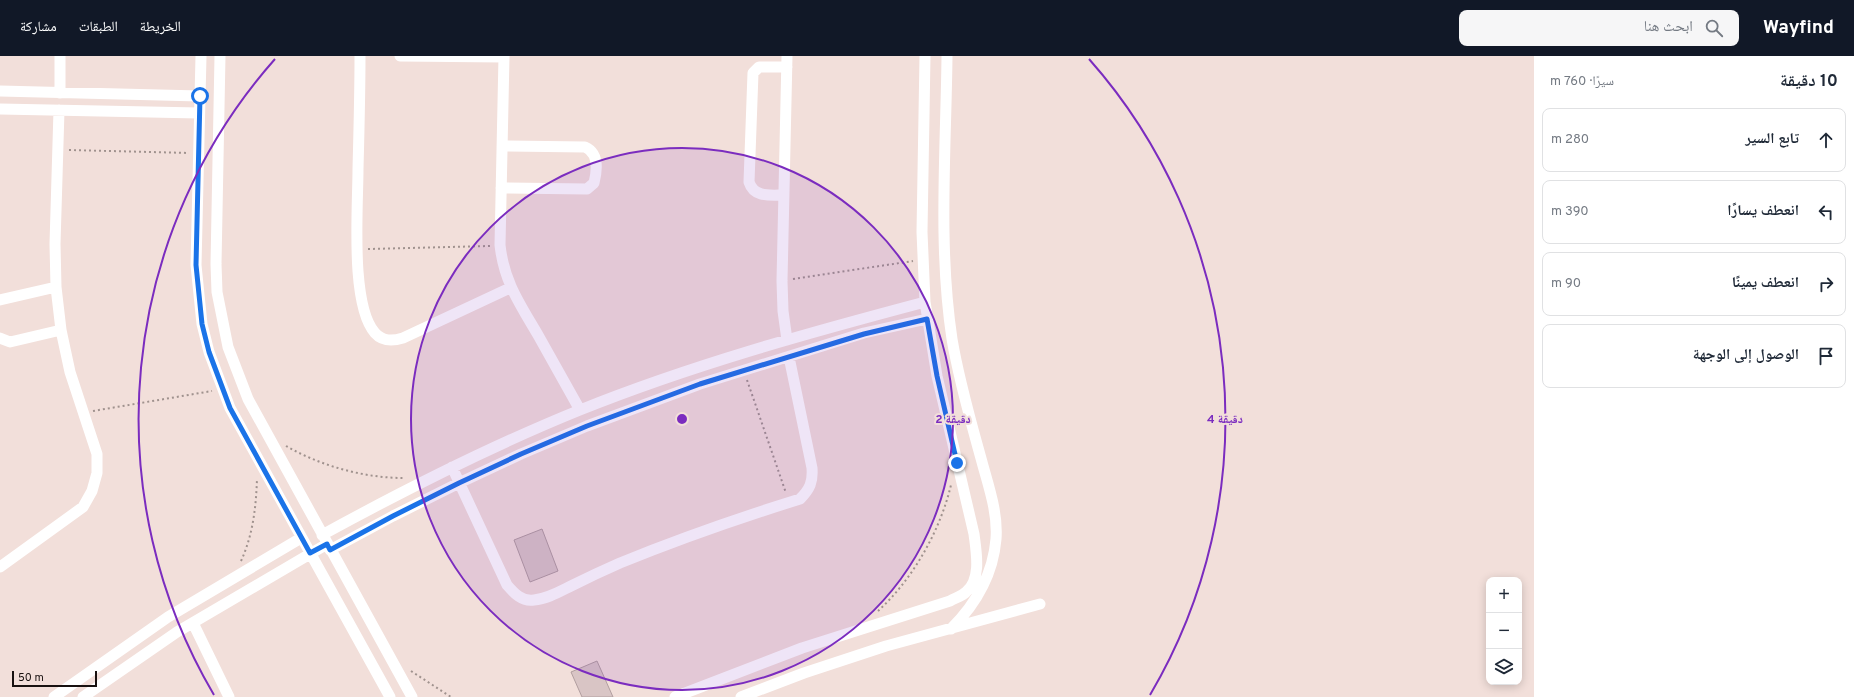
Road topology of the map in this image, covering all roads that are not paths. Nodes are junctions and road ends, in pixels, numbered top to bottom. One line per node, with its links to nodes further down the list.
1 (60, 56): 11 (street)
2 (200, 56): 12 (street)
3 (220, 56): 32 (street)
4 (360, 56): 20 (street)
5 (400, 56): 6 (street)
6 (504, 56): 16 (street)
7 (925, 56): 22 (street)
8 (947, 56): 38 (street)
9 (787, 61): 18 (street); 18 (street)
10 (0, 91): 11 (street)
11 (60, 93): 12 (street)
12 (200, 96): 15 (street)
13 (0, 109): 14 (street)
14 (59, 110): 15 (street); 19 (street)
15 (199, 113): 31 (street)
16 (502, 146): 17 (street); 17 (street)
17 (501, 188): 20 (street)
18 (784, 195): 26 (street)
19 (56, 287): 21 (street); 24 (street)
20 (510, 288): 28 (street)
21 (0, 300)
22 (925, 302): 23 (street); 26 (street)
23 (927, 319): 27 (street); 45 (street)
24 (61, 330): 25 (street); 34 (street)
25 (0, 338)
26 (783, 341): 27 (street); 28 (street)
27 (786, 358): 30 (street); 30 (street)
28 (580, 410): 29 (street)
29 (452, 467): 30 (street); 32 (street)
30 (459, 483): 32 (street)
31 (302, 538): 33 (street); 36 (street)
32 (326, 543): 33 (street); 44 (street)
33 (310, 553): 37 (street); 43 (street)
34 (0, 567)
35 (1040, 604): 38 (street)
36 (168, 617): 39 (street); 40 (street)
37 (192, 623): 39 (street); 42 (street)
38 (951, 629): 46 (street)
39 (177, 632): 41 (street)
40 (54, 697)
41 (83, 697)
42 (229, 697)
43 (390, 697)
44 (412, 697)
45 (675, 697)
46 (740, 697)

